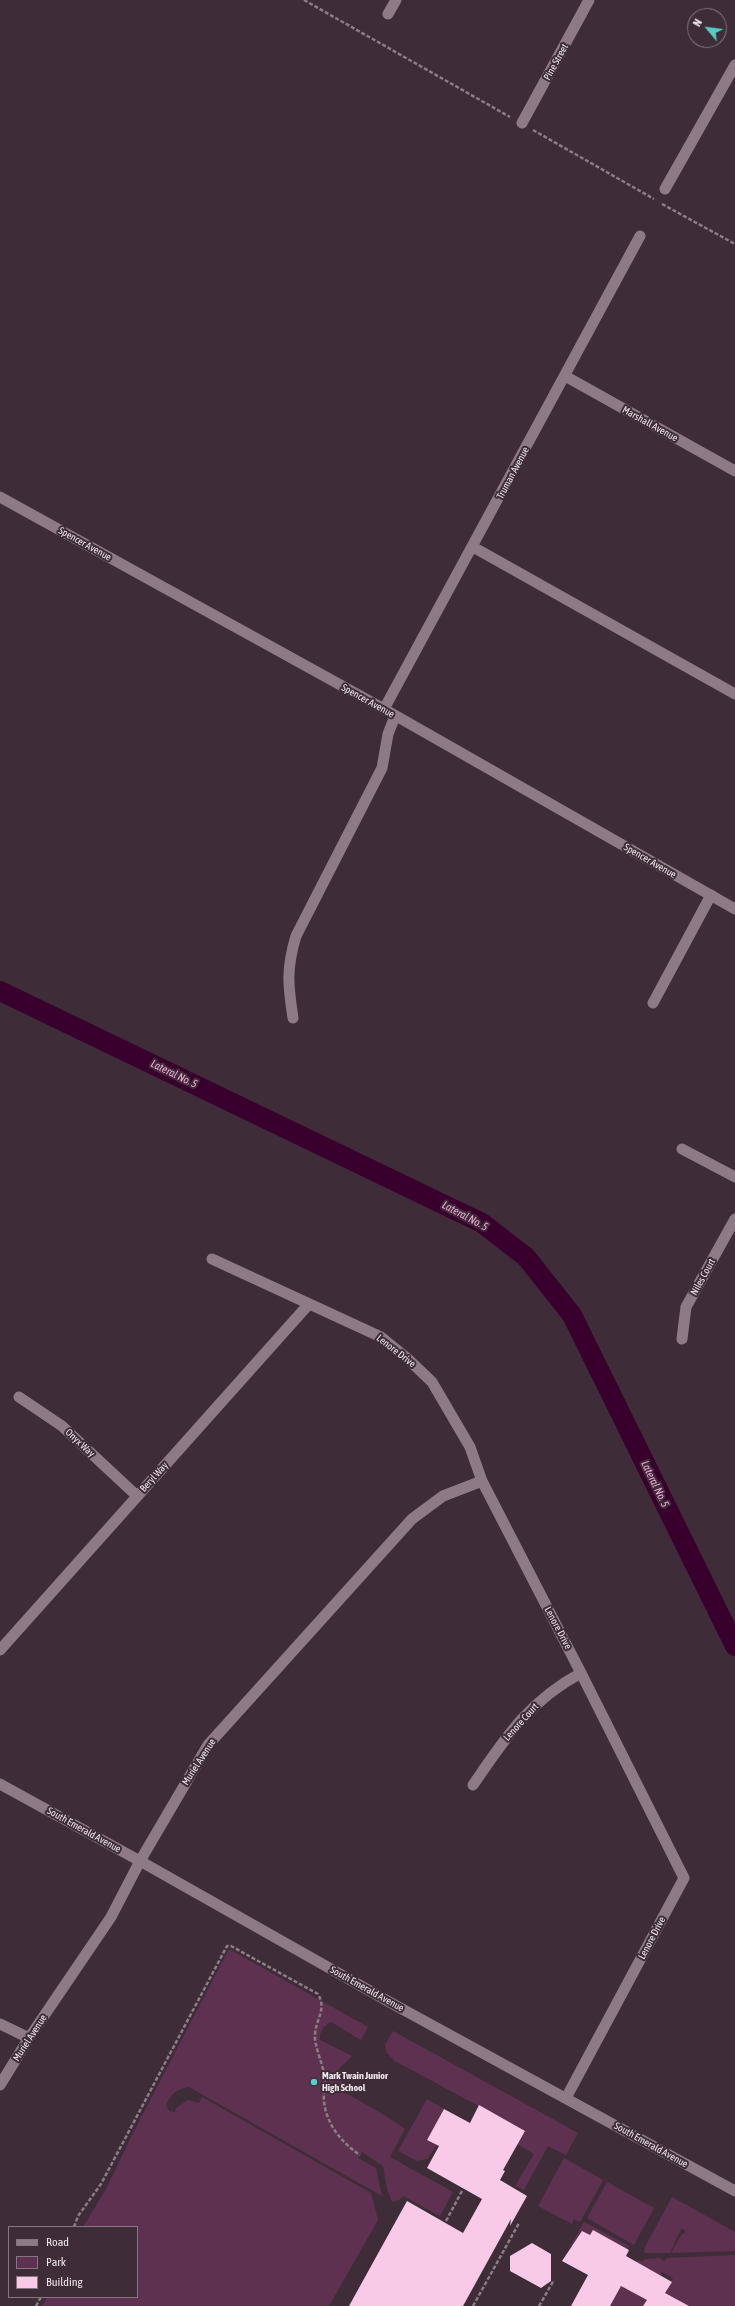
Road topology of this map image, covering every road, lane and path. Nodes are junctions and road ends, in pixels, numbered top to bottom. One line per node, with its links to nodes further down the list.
1 (396, 0): 3 (street)
2 (589, 0): 5 (street, Pine Street)
3 (388, 14)
4 (735, 64): 6 (street)
5 (522, 123)
6 (665, 189)
7 (640, 236): 8 (street, Truman Avenue)
8 (565, 376): 9 (street, Marshall Avenue); 11 (street, Truman Avenue)
9 (735, 471)
10 (0, 497): 13 (street, Spencer Avenue)
11 (473, 547): 12 (street); 13 (street, Truman Avenue)
12 (735, 694)
13 (384, 709): 14 (street, Spencer Avenue)
14 (395, 716): 15 (street, Spencer Avenue); 18 (street)
15 (711, 895): 16 (street, Spencer Avenue); 17 (street)
16 (735, 909)
17 (653, 1003)
18 (293, 1018)
19 (682, 1149): 20 (street)
20 (735, 1177)
21 (735, 1219): 24 (street, Niles Court)
22 (212, 1259): 23 (street, Lenore Drive)
23 (308, 1305): 26 (street, Lenore Drive); 27 (street, Beryl Way)
24 (682, 1339)
25 (19, 1397): 27 (street, Onyx Way)
26 (482, 1481): 29 (street, Lenore Drive); 32 (street, Muriel Avenue)
27 (137, 1496): 28 (street, Beryl Way)
28 (0, 1650)
29 (582, 1673): 31 (street, Lenore Court); 36 (street, Lenore Drive)
30 (0, 1784): 32 (street, South Emerald Avenue)
31 (473, 1785)
32 (140, 1861): 34 (street, Muriel Avenue); 36 (street, South Emerald Avenue)
33 (0, 2024): 34 (street)
34 (29, 2038): 35 (street, Muriel Avenue)
35 (0, 2085)
36 (566, 2098): 39 (street, South Emerald Avenue)
37 (360, 2155): 42 (path)
38 (462, 2191): 40 (path)
39 (735, 2191)
40 (446, 2221)
41 (519, 2223): 44 (path)
42 (74, 2226)
43 (554, 2280): 45 (path)
44 (473, 2306)
45 (539, 2306)

